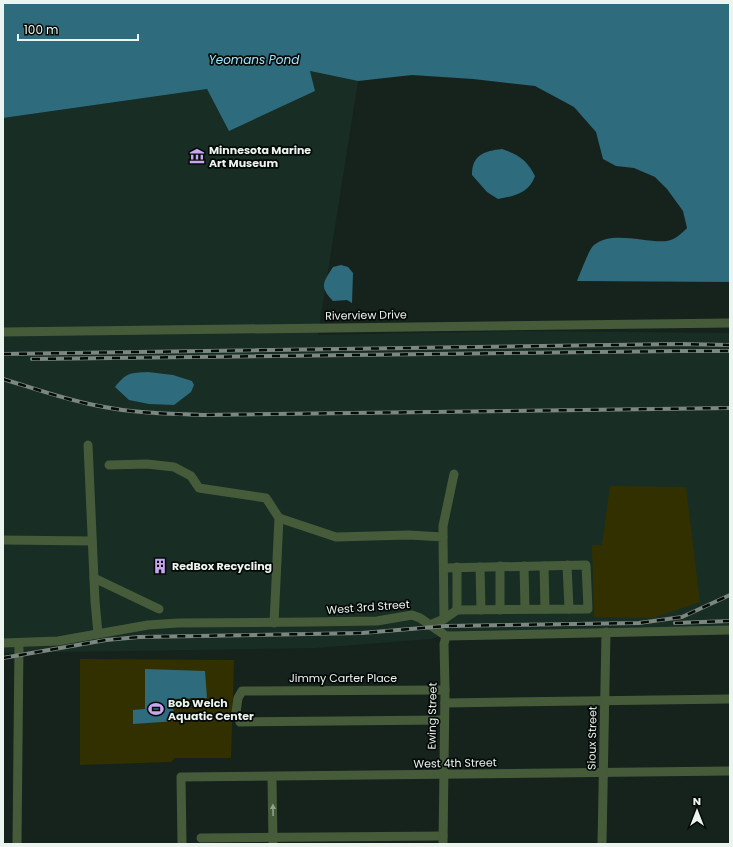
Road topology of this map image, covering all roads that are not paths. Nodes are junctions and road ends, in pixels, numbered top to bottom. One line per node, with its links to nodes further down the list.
1 (730, 323): 2 (street, Riverview Drive)
2 (3, 332)
3 (88, 445): 9 (street)
4 (109, 465): 6 (street)
5 (454, 474): 7 (street)
6 (279, 518): 7 (street); 26 (street)
7 (443, 537): 16 (street)
8 (3, 540): 9 (street)
9 (92, 541): 17 (street)
10 (500, 566): 11 (street); 15 (street); 24 (street)
11 (524, 566): 12 (street); 19 (street)
12 (544, 566): 13 (street); 20 (street)
13 (567, 566): 21 (street); 21 (street)
14 (457, 567): 15 (street); 16 (street); 22 (street)
15 (480, 567): 23 (street)
16 (444, 568): 25 (street)
17 (94, 578): 18 (street); 30 (street)
18 (159, 609)
19 (525, 609): 20 (street); 24 (street)
20 (545, 609): 21 (street)
21 (569, 609)
22 (457, 610): 23 (street); 25 (street)
23 (481, 610): 24 (street)
24 (500, 610)
25 (444, 619): 27 (street)
26 (274, 623): 27 (street, West 3rd Street); 30 (street, West 3rd Street)
27 (430, 625): 31 (street, West 3rd Street)
28 (730, 630): 29 (street)
29 (606, 632): 31 (street); 36 (street, Sioux Street)
30 (98, 634): 33 (street, West 3rd Street)
31 (446, 636): 34 (street, Ewing Street)
32 (3, 643): 33 (street, West 3rd Street)
33 (19, 643): 46 (street)
34 (445, 690): 37 (street, Ewing Street); 38 (street, Jimmy Carter Place)
35 (730, 699): 36 (street)
36 (605, 701): 37 (street); 40 (street, Sioux Street)
37 (445, 703): 38 (street, Ewing Street)
38 (444, 720): 41 (street, Ewing Street)
39 (730, 771): 40 (street, West 4th Street)
40 (604, 773): 41 (street, West 4th Street); 48 (street, Sioux Street)
41 (443, 775): 42 (street, West 4th Street); 44 (street, Ewing Street)
42 (272, 777): 45 (street, one-way to 42); 47 (street, West 4th Street)
43 (201, 838): 45 (street)
44 (443, 840): 45 (street)
45 (273, 841)
46 (17, 844)
47 (182, 844)
48 (602, 844)

